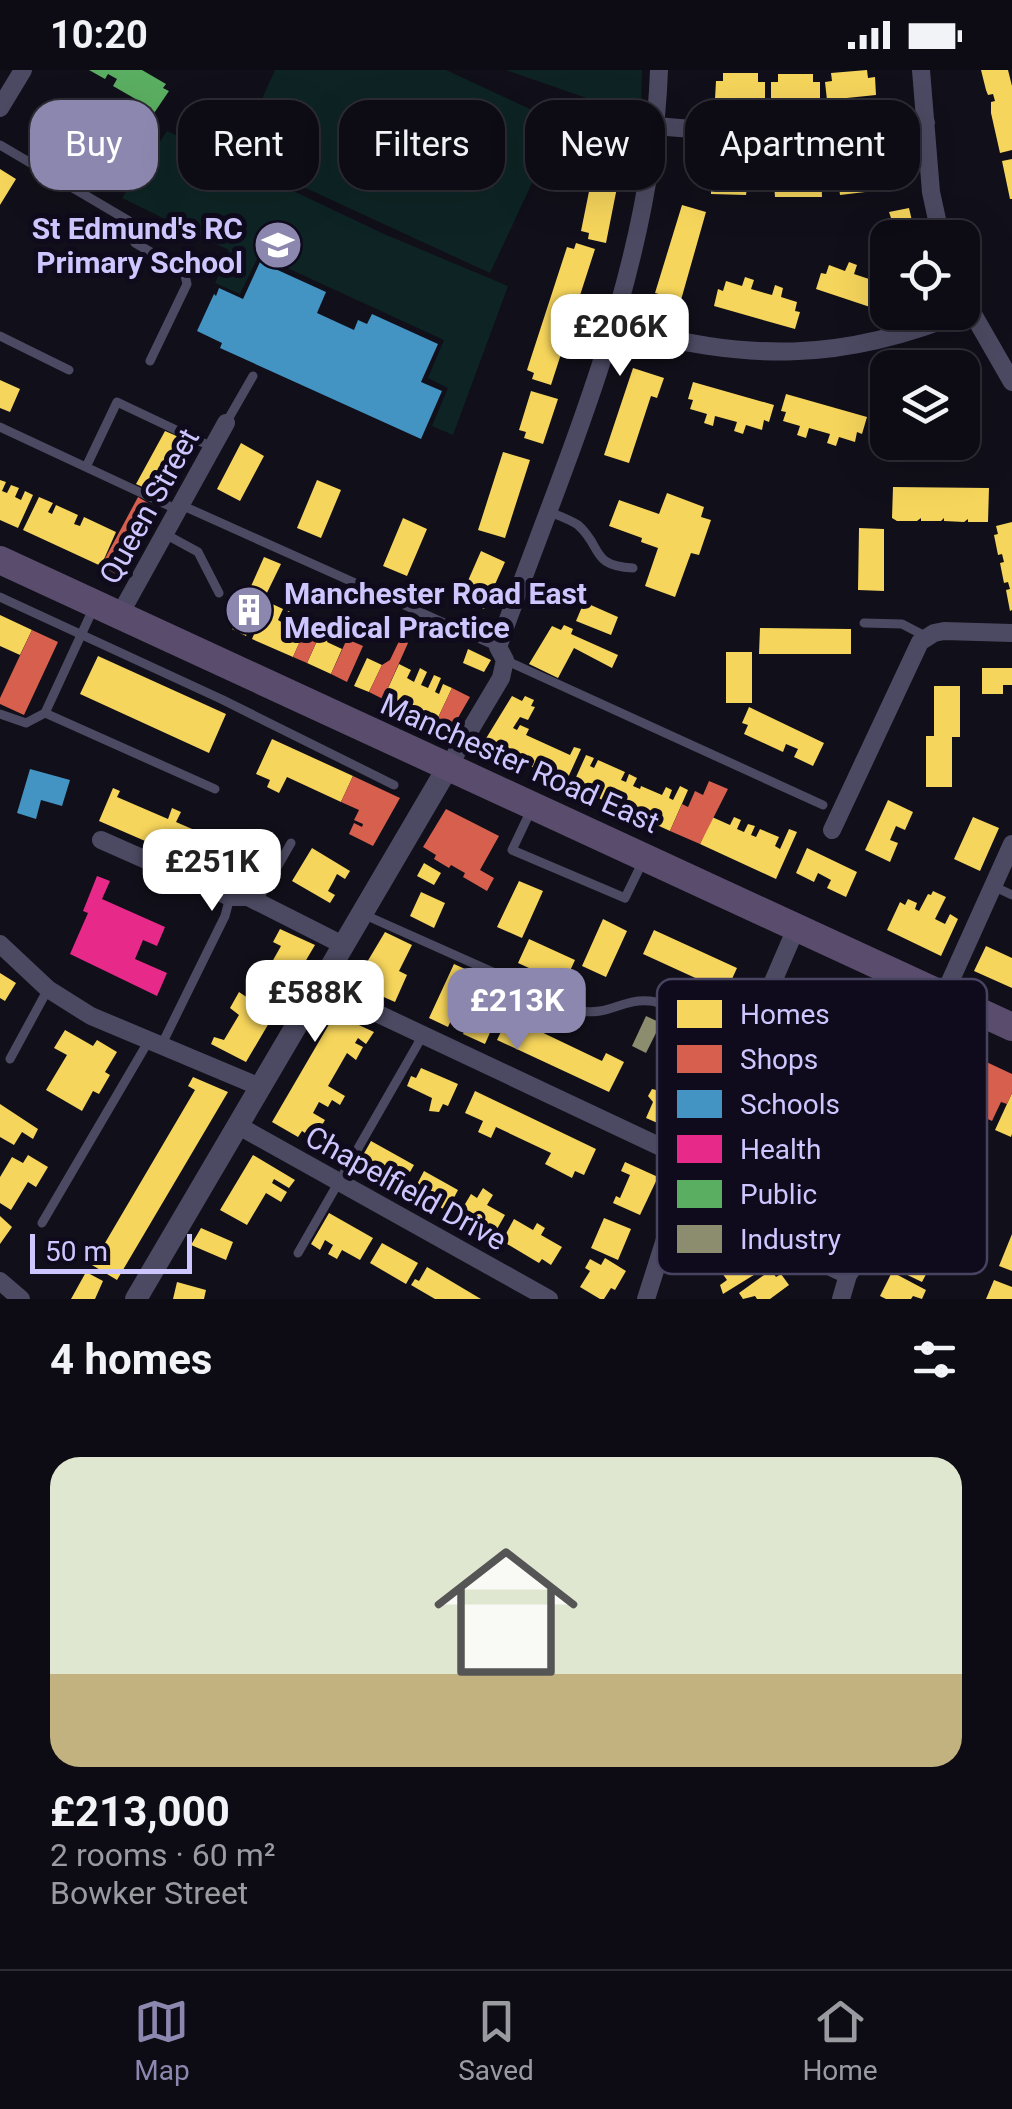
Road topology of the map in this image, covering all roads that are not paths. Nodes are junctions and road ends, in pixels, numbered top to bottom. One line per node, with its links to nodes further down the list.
1 (22, 70): 5 (street)
2 (660, 70): 4 (street)
3 (921, 70): 6 (street)
4 (658, 100)
5 (0, 108)
6 (926, 123): 7 (street); 10 (street)
7 (665, 127)
8 (0, 145): 15 (lane)
9 (647, 190): 11 (street)
10 (937, 220)
11 (614, 326): 13 (street); 24 (street)
12 (980, 326): 18 (street)
13 (912, 330)
14 (0, 336): 16 (lane)
15 (150, 360)
16 (69, 370)
17 (253, 376): 19 (lane)
18 (1012, 382)
19 (226, 423): 21 (street, Queen Street)
20 (0, 427): 22 (lane)
21 (213, 447): 22 (lane); 23 (street, Queen Street)
22 (86, 467): 23 (lane)
23 (179, 508): 25 (street, Queen Street); 35 (lane)
24 (547, 511): 27 (lane); 35 (street)
25 (165, 534): 28 (lane); 30 (street, Queen Street)
26 (0, 560): 30 (main road, Manchester Road East)
27 (633, 568)
28 (219, 593)
29 (0, 597): 33 (lane)
30 (107, 610): 33 (lane); 38 (main road, Manchester Road East)
31 (864, 624): 34 (lane)
32 (1012, 633): 34 (street)
33 (82, 634): 37 (lane); 39 (lane)
34 (927, 636): 42 (street)
35 (501, 654): 38 (street); 42 (lane)
36 (0, 714): 37 (lane)
37 (45, 714): 40 (lane)
38 (448, 767): 41 (main road, Manchester Road East); 52 (street)
39 (394, 785)
40 (215, 790)
41 (534, 805): 47 (main road, Manchester Road East); 47 (lane)
42 (832, 809): 43 (street)
43 (832, 830)
44 (101, 840): 50 (street)
45 (290, 844): 51 (lane)
46 (1012, 844): 48 (street)
47 (646, 856): 53 (main road, Manchester Road East)
48 (993, 886): 49 (lane); 58 (street)
49 (1012, 894)
50 (230, 896): 51 (street); 65 (lane)
51 (257, 902): 55 (street)
52 (361, 913): 55 (street); 61 (lane)
53 (797, 926): 56 (street); 57 (main road, Manchester Road East)
54 (0, 944): 60 (street)
55 (343, 945): 59 (street)
56 (774, 979)
57 (910, 979)
58 (951, 979)
59 (319, 986): 64 (street); 67 (street)
60 (48, 989): 65 (street); 66 (lane)
61 (657, 1002)
62 (987, 1015): 63 (main road, Manchester Road East)
63 (1012, 1027)
64 (424, 1035): 69 (street); 70 (lane)
65 (155, 1044): 67 (street); 71 (lane)
66 (10, 1059)
67 (260, 1087): 68 (street)
68 (237, 1125): 70 (street, Chapelfield Drive); 77 (street)
69 (657, 1145)
70 (338, 1183): 72 (lane); 78 (street, Chapelfield Drive)
71 (42, 1222)
72 (298, 1253)
73 (657, 1264): 79 (street)
74 (848, 1275): 80 (street)
75 (0, 1281): 76 (street)
76 (21, 1299)
77 (136, 1299)
78 (549, 1299)
79 (646, 1299)
80 (841, 1299)

